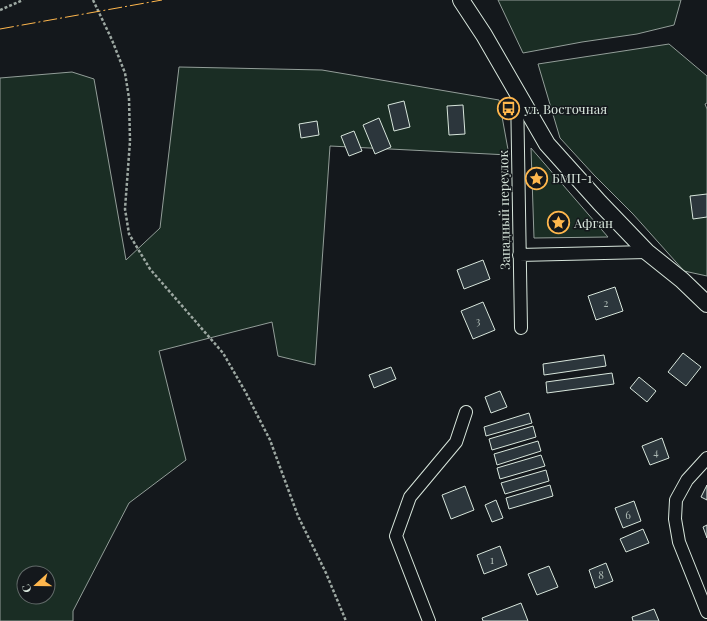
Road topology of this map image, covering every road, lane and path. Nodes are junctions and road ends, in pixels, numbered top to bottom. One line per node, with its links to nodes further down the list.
1 (23, 0): 4 (path)
2 (93, 0): 13 (path)
3 (461, 0): 5 (street)
4 (0, 10)
5 (517, 92): 6 (street); 7 (street, Западный переулок)
6 (647, 252): 7 (street); 8 (street)
7 (519, 255): 9 (street, Западный переулок)
8 (707, 304)
9 (521, 328)
10 (466, 412): 14 (street)
11 (707, 458): 12 (street)
12 (707, 612)
13 (346, 621)
14 (430, 621)

